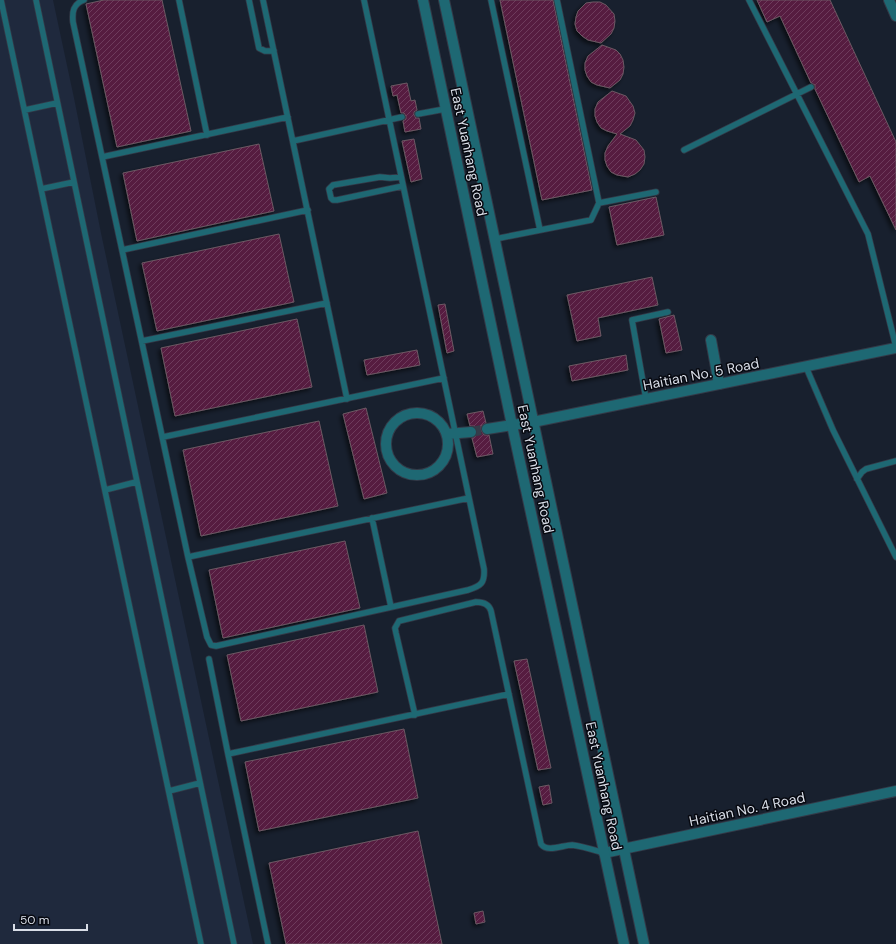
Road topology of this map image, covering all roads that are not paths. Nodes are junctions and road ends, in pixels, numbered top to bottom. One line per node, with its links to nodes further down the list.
1 (1, 0): 20 (lane)
2 (36, 0): 18 (lane)
3 (84, 0): 28 (lane)
4 (179, 0): 25 (lane)
5 (249, 0): 15 (lane)
6 (263, 0): 15 (lane)
7 (364, 0): 24 (lane)
8 (423, 0): 19 (street, East Yuanhang Road)
9 (444, 0): 37 (street, East Yuanhang Road)
10 (491, 0): 36 (lane)
11 (557, 0): 34 (lane)
12 (749, 0): 17 (lane)
13 (889, 0): 14 (street)
14 (896, 16)
15 (274, 51): 22 (lane)
16 (811, 88): 17 (lane)
17 (797, 94): 27 (lane); 43 (lane)
18 (57, 104): 20 (lane); 30 (lane)
19 (445, 109): 21 (lane); 50 (street, East Yuanhang Road)
20 (25, 110): 32 (lane)
21 (418, 114)
22 (288, 117): 25 (lane); 26 (lane)
23 (402, 117): 24 (lane)
24 (389, 120): 26 (lane); 29 (lane)
25 (207, 135): 28 (lane)
26 (292, 140): 35 (lane)
27 (684, 150)
28 (102, 157): 38 (lane)
29 (401, 177): 31 (lane); 31 (lane)
30 (74, 182): 32 (lane); 57 (lane)
31 (403, 186): 45 (lane)
32 (41, 189): 58 (lane)
33 (656, 192): 34 (lane)
34 (599, 204): 36 (lane)
35 (308, 210): 38 (lane); 39 (lane)
36 (540, 230): 37 (lane)
37 (495, 239): 49 (street, East Yuanhang Road)
38 (122, 250): 42 (lane)
39 (327, 303): 42 (lane); 47 (lane)
40 (668, 312): 48 (lane)
41 (711, 340): 46 (street)
42 (142, 342): 54 (lane)
43 (896, 348): 44 (street, Haitian No. 5 Road)
44 (806, 366): 46 (street, Haitian No. 5 Road); 56 (lane)
45 (444, 378): 47 (lane); 53 (lane)
46 (719, 384): 48 (street, Haitian No. 5 Road)
47 (347, 399): 54 (lane)
48 (646, 399): 49 (street, Haitian No. 5 Road)
49 (533, 422): 50 (street, Haitian No. 5 Road); 71 (street, East Yuanhang Road)
50 (512, 425): 51 (street, Haitian No. 5 Road); 72 (street, East Yuanhang Road)
51 (487, 428)
52 (471, 432): 53 (street)
53 (451, 434): 53 (street); 59 (lane)
54 (163, 437): 61 (lane)
55 (896, 462): 56 (lane)
56 (858, 479): 62 (lane)
57 (136, 482): 58 (lane); 68 (lane)
58 (105, 490): 69 (lane)
59 (469, 498): 60 (lane); 63 (lane)
60 (372, 518): 61 (lane); 63 (lane)
61 (188, 556): 63 (lane)
62 (896, 557)
63 (391, 607)
64 (209, 659): 67 (lane)
65 (509, 694): 66 (lane); 66 (lane); 72 (lane)
66 (415, 715): 67 (lane)
67 (228, 754): 75 (lane)
68 (200, 783): 69 (lane); 74 (lane)
69 (169, 791): 73 (lane)
70 (896, 792): 71 (street, Haitian No. 4 Road)
71 (624, 849): 72 (street, Haitian No. 4 Road); 77 (street, East Yuanhang Road)
72 (604, 853): 76 (street, East Yuanhang Road)
73 (201, 944)
74 (234, 944)
75 (268, 944)
76 (624, 944)
77 (644, 944)

